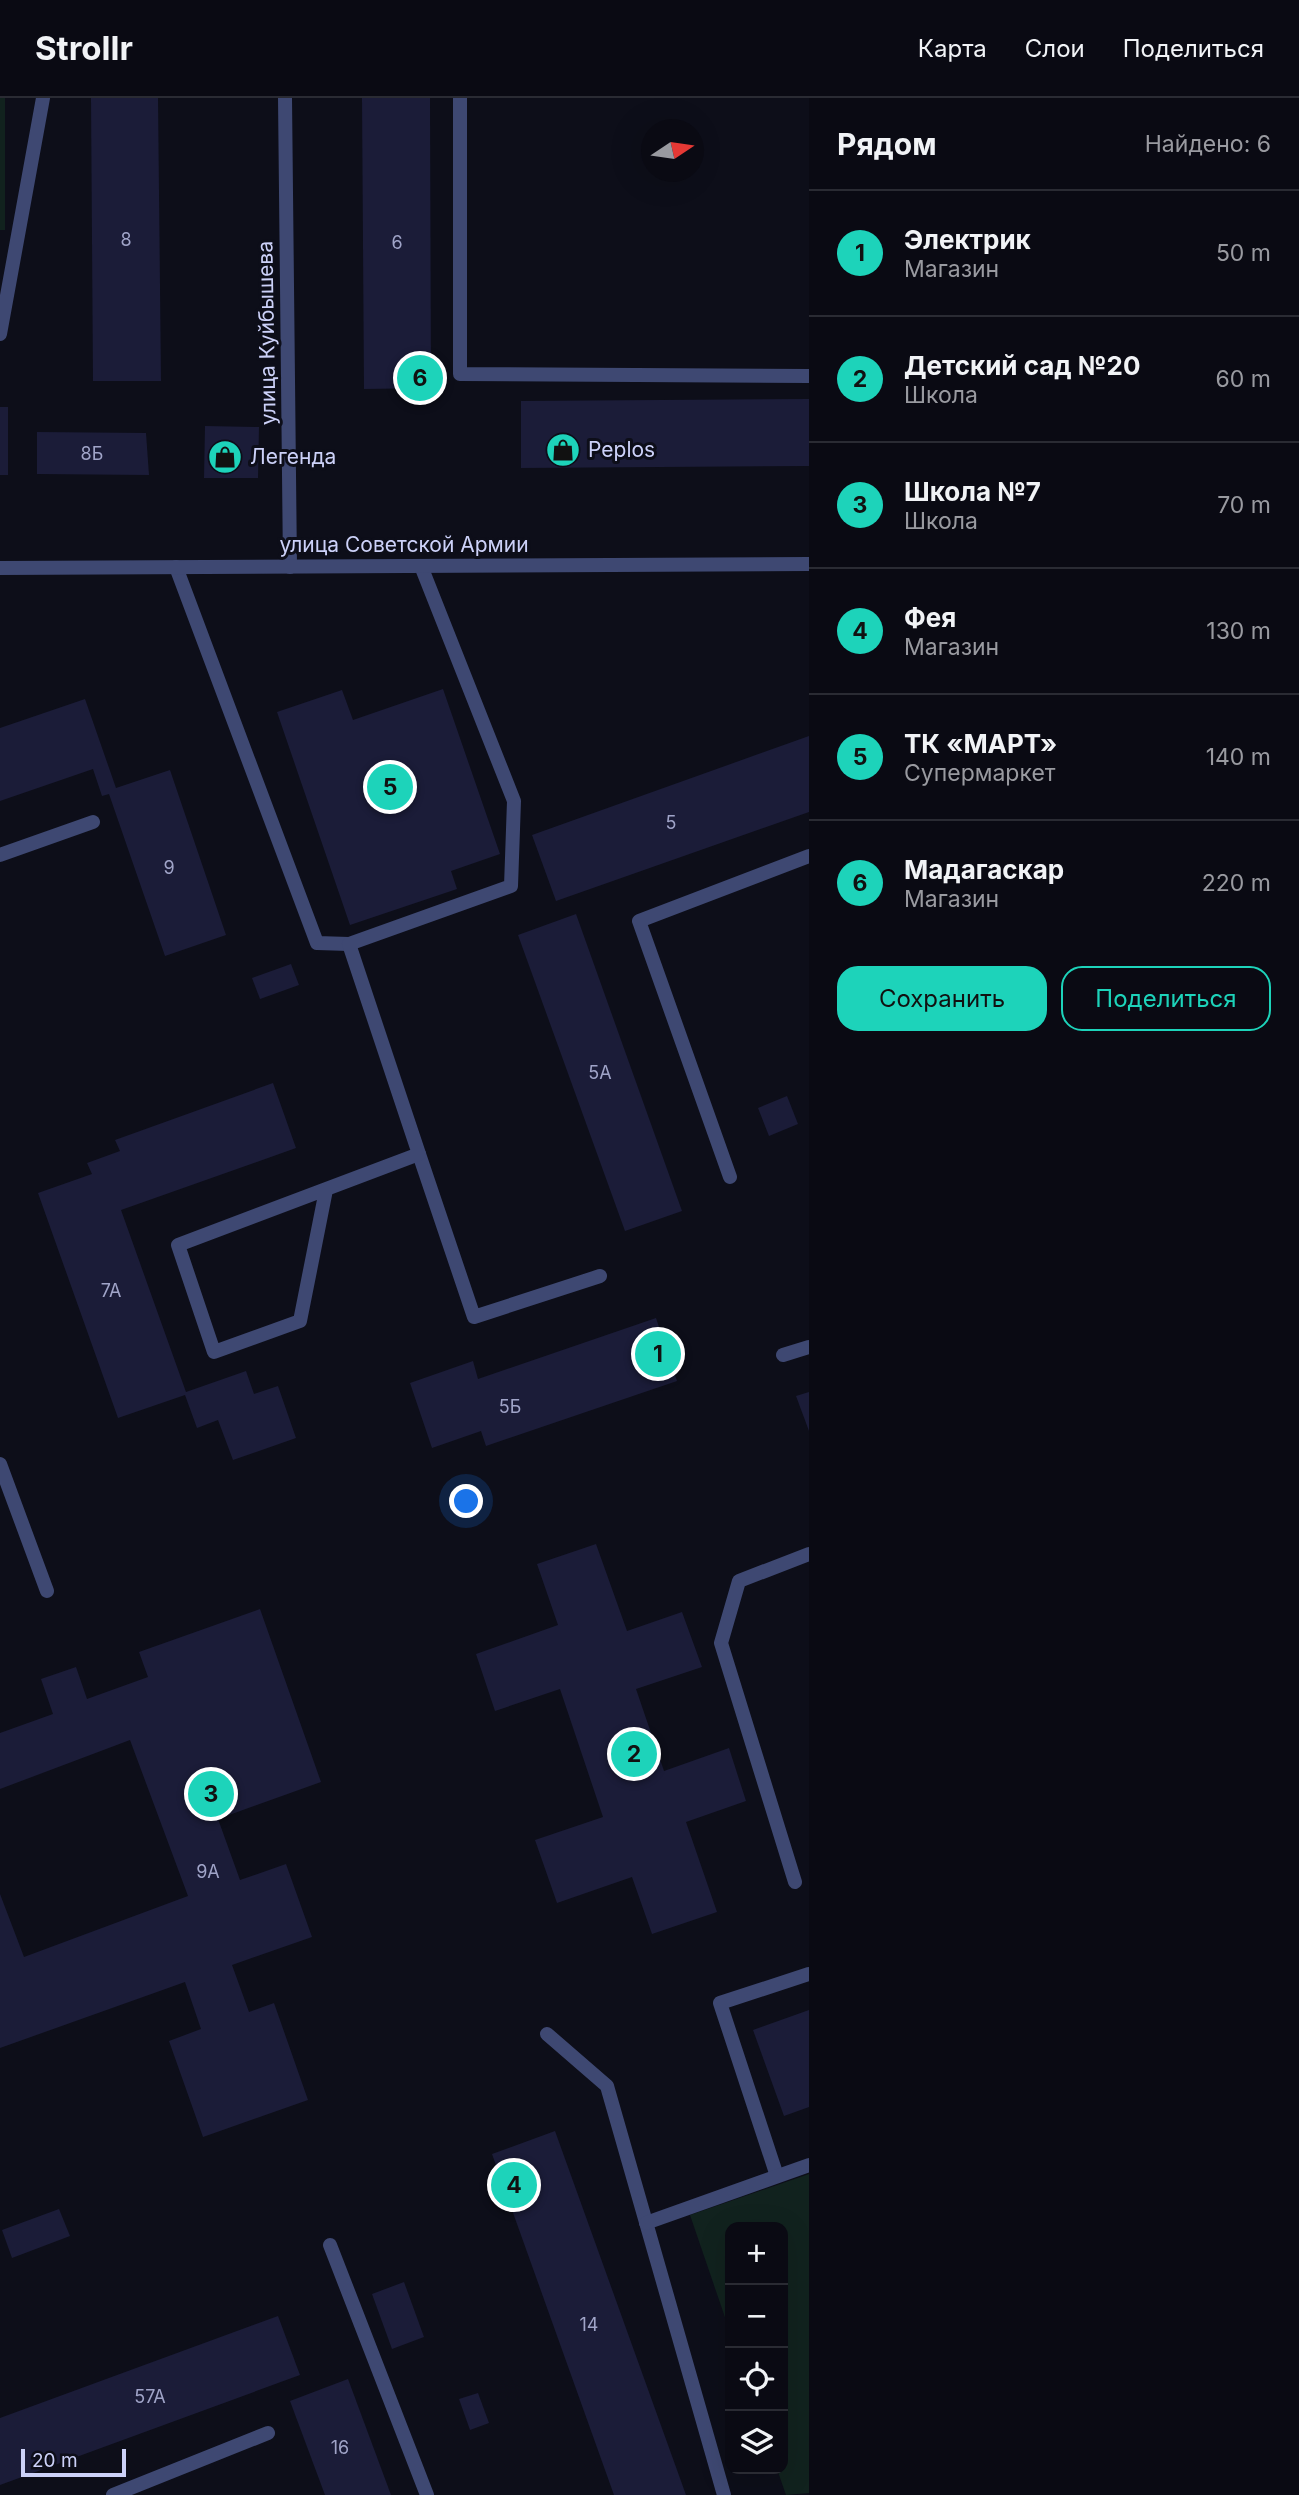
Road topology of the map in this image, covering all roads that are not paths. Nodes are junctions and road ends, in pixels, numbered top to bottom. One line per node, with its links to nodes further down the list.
1 (43, 98): 4 (street)
2 (285, 98): 9 (street, улица Куйбышева)
3 (460, 98): 5 (street)
4 (0, 334)
5 (809, 376)
6 (809, 564): 7 (street, улица Советской Армии)
7 (421, 566): 9 (street, улица Советской Армии); 14 (street)
8 (176, 567): 9 (street, улица Советской Армии); 10 (street, улица Советской Армии); 14 (street)
9 (290, 567)
10 (0, 568)
11 (93, 822): 12 (street)
12 (0, 855)
13 (809, 856): 16 (street)
14 (349, 944): 15 (street)
15 (419, 1154): 17 (street); 18 (street)
16 (730, 1177)
17 (326, 1190): 17 (street)
18 (600, 1276)
19 (809, 1347): 20 (street)
20 (783, 1355)
21 (0, 1464): 23 (street)
22 (809, 1554): 24 (street)
23 (47, 1591)
24 (795, 1882)
25 (809, 1974): 28 (street)
26 (547, 2034): 29 (street)
27 (809, 2165): 28 (street)
28 (777, 2176): 29 (street)
29 (646, 2223): 34 (street)
30 (330, 2245): 33 (street)
31 (268, 2432): 32 (street)
32 (113, 2495)
33 (427, 2495)
34 (724, 2495)

